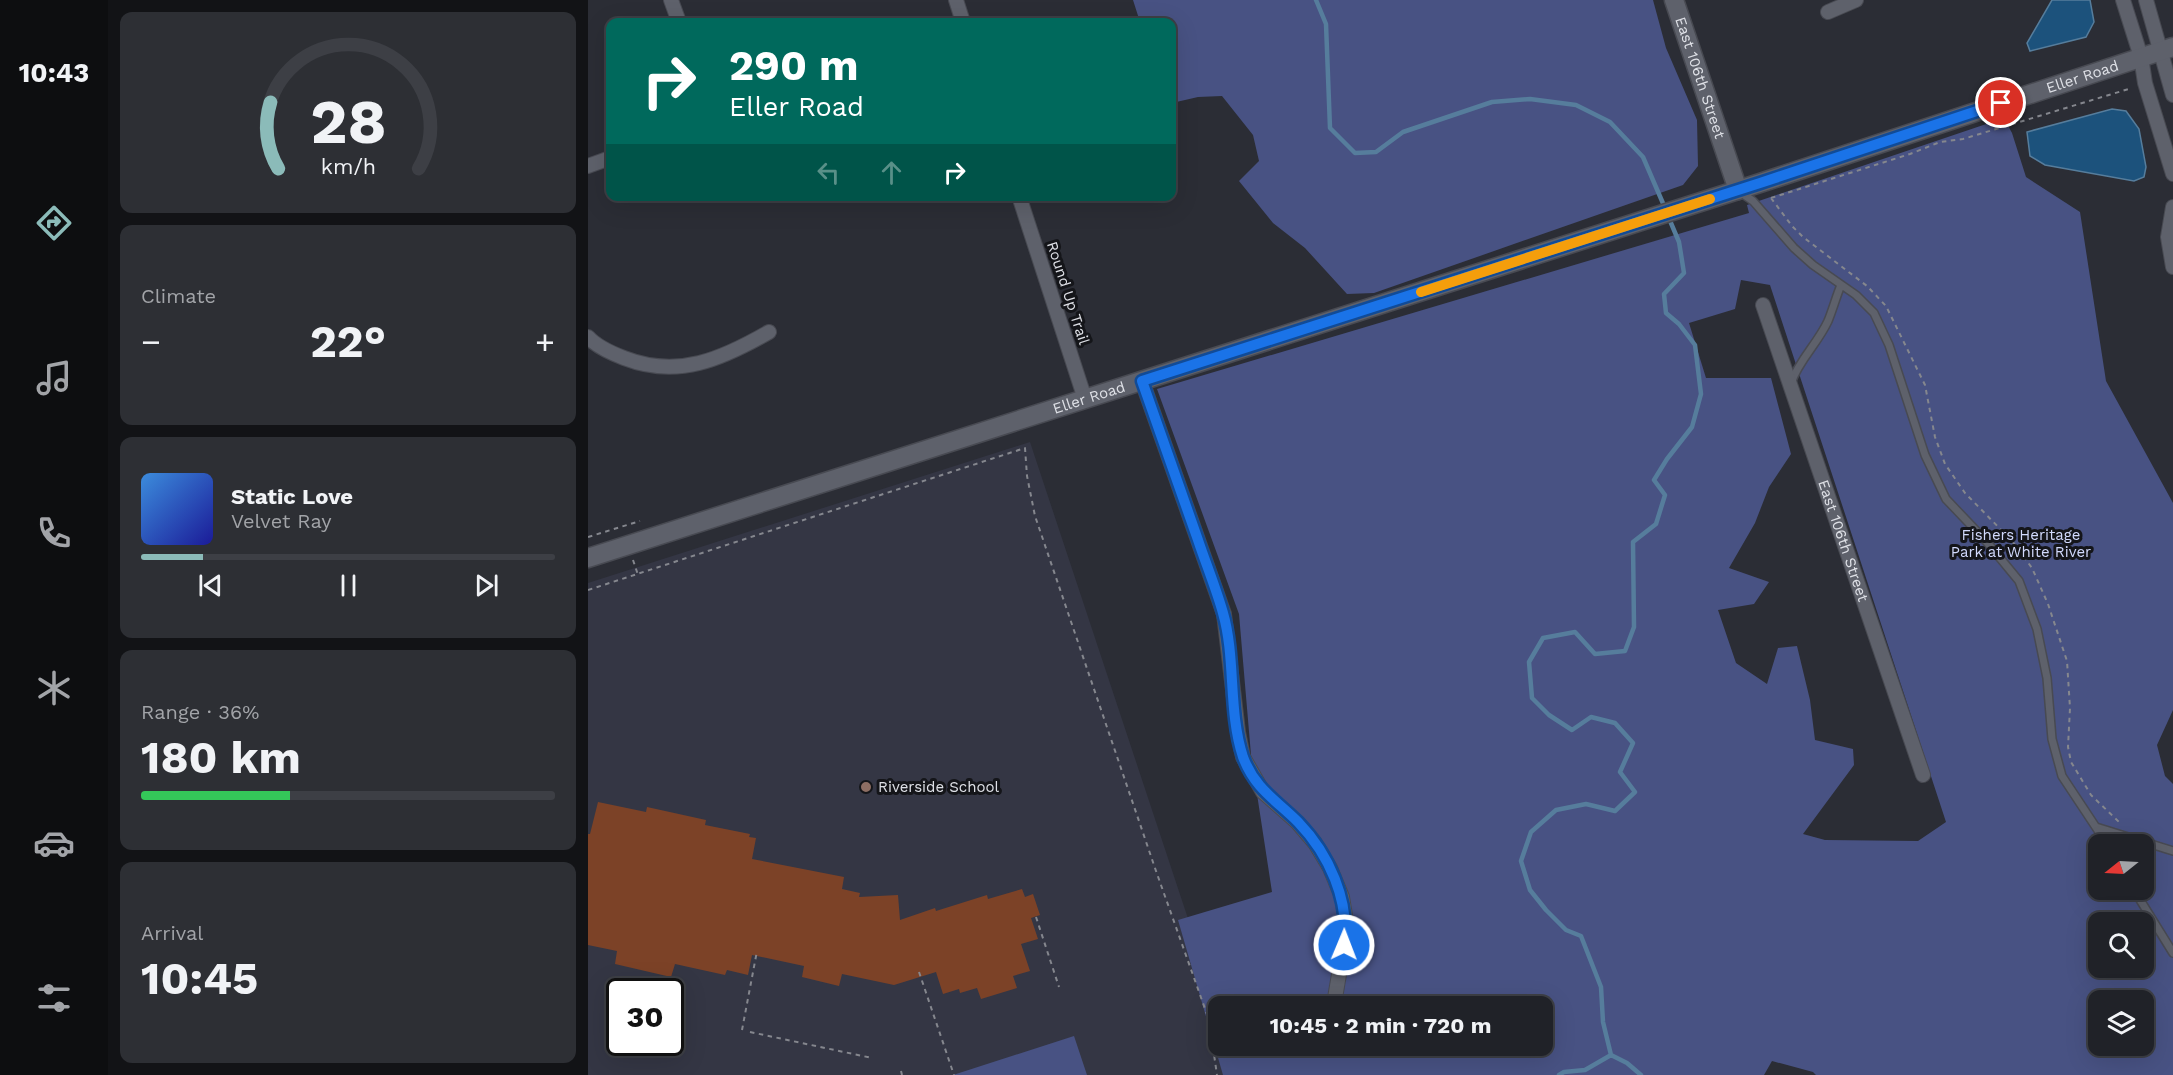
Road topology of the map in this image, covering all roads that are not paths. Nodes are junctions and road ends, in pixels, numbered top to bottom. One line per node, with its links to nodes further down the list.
1 (671, 0): 8 (street)
2 (956, 0): 9 (street)
3 (1674, 0): 16 (street, East 106th Street)
4 (1856, 0): 7 (street)
5 (2123, 0): 11 (street)
6 (2146, 0): 10 (street)
7 (1828, 12)
8 (678, 18)
9 (962, 18)
10 (2167, 49): 11 (street, Eller Road); 12 (street)
11 (2141, 57): 15 (street); 16 (street, Eller Road)
12 (2173, 95)
13 (606, 160): 14 (street)
14 (589, 165)
15 (2173, 174)
16 (1738, 190): 20 (lane); 24 (street, Eller Road)
17 (1021, 201): 26 (street, Round Up Trail)
18 (2173, 207): 19 (street)
19 (2173, 267)
20 (1841, 285): 25 (lane); 29 (lane)
21 (1763, 305): 25 (street, East 106th Street)
22 (769, 333): 23 (street)
23 (590, 343)
24 (1142, 381): 26 (street, Eller Road); 34 (street)
25 (1790, 385): 28 (street, East 106th Street)
26 (1085, 399): 27 (street, Eller Road)
27 (588, 558)
28 (1923, 775)
29 (2096, 827): 30 (lane); 31 (lane)
30 (2101, 834)
31 (2173, 850)
32 (2140, 900): 33 (lane)
33 (2173, 953)
34 (1335, 996)

